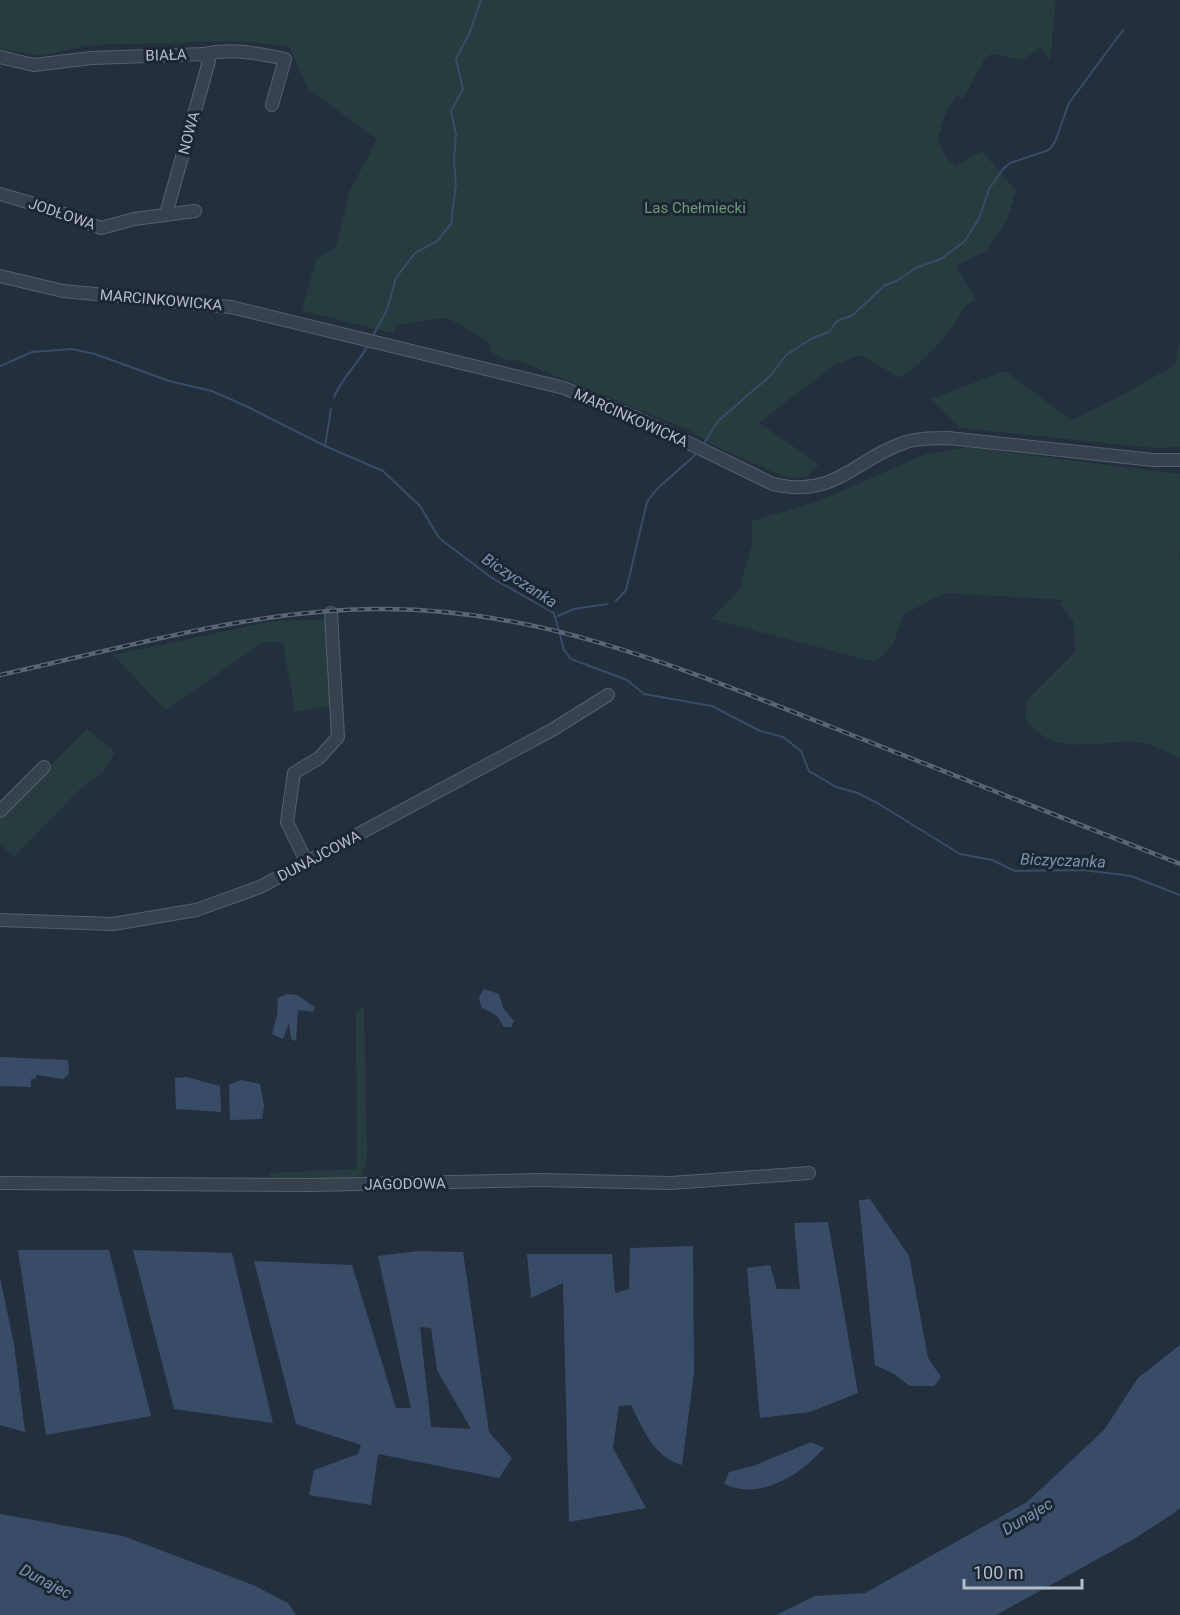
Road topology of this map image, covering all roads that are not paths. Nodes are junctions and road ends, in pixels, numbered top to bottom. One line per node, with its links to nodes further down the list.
1 (203, 54): 2 (street, BIAŁA); 3 (street, BIAŁA); 6 (street, NOWA)
2 (0, 57)
3 (272, 105)
4 (0, 194): 6 (street, JODŁOWA)
5 (195, 211): 6 (street, JODŁOWA)
6 (166, 214)
7 (0, 276): 8 (street, MARCINKOWICKA)
8 (1180, 460)
9 (331, 613): 13 (street)
10 (608, 695): 13 (street, DUNAJCOWA)
11 (44, 767): 12 (street)
12 (0, 811)
13 (307, 863): 14 (street, DUNAJCOWA)
14 (0, 920)
15 (809, 1173): 16 (street, JAGODOWA)
16 (0, 1183)

